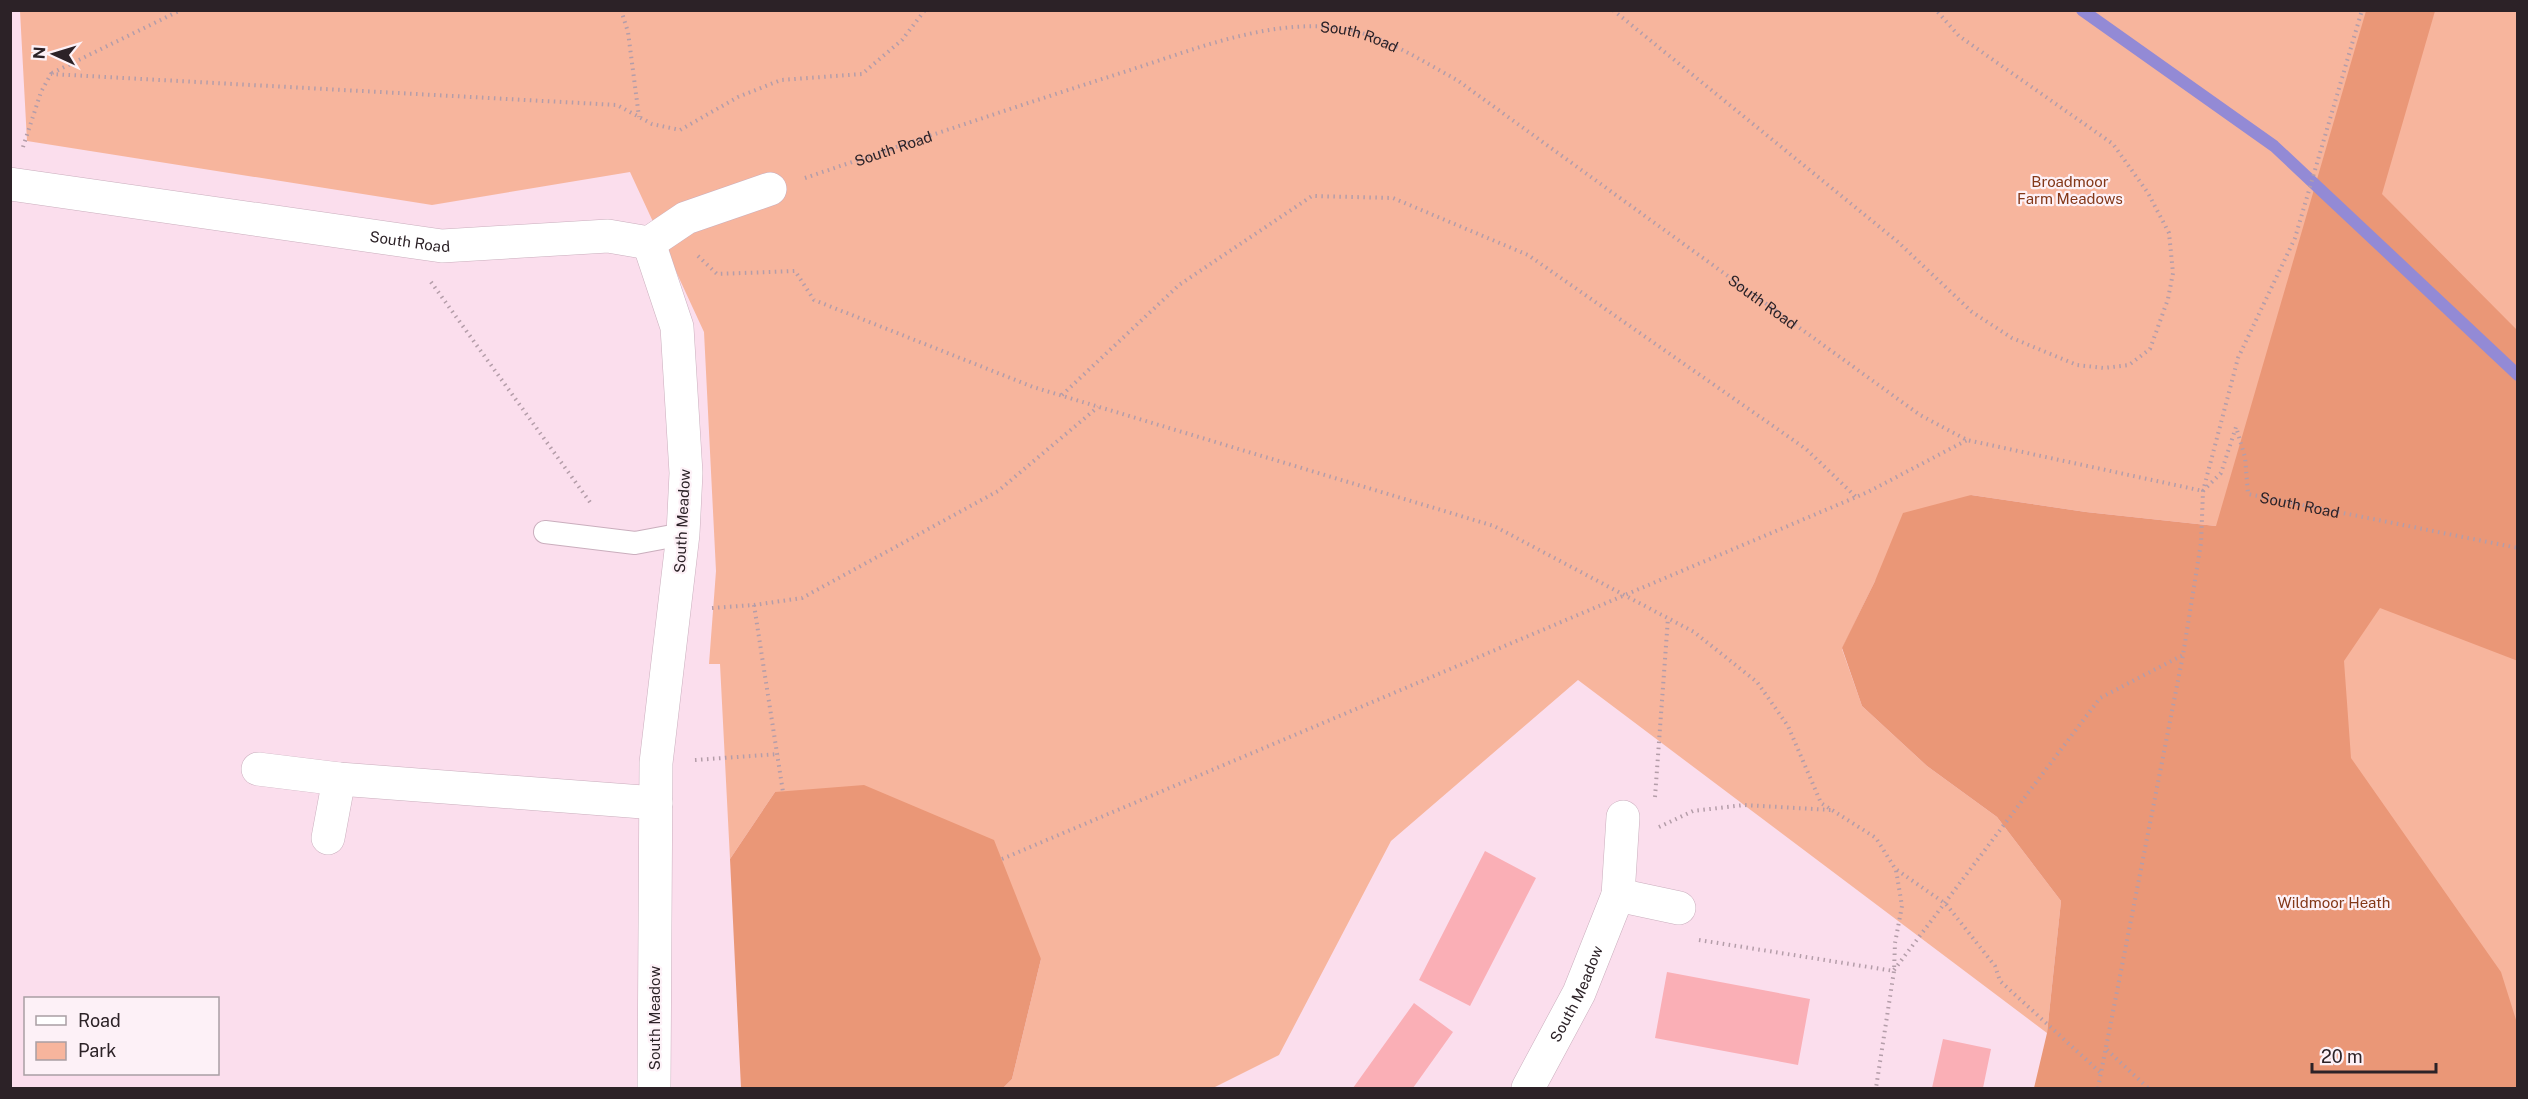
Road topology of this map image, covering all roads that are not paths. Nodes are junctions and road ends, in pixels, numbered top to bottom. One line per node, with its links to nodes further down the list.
1 (11, 184): 3 (street, South Road)
2 (770, 189): 3 (street)
3 (660, 236): 5 (street, South Meadow)
4 (545, 532): 5 (lane)
5 (683, 534): 8 (street, South Meadow)
6 (258, 769): 7 (street)
7 (339, 779): 8 (street); 10 (street)
8 (656, 803): 13 (street, South Meadow)
9 (1638, 823): 11 (street, South Meadow)
10 (328, 838)
11 (1618, 895): 12 (street); 14 (street, South Meadow)
12 (1679, 908)
13 (654, 1089)
14 (1528, 1089)

